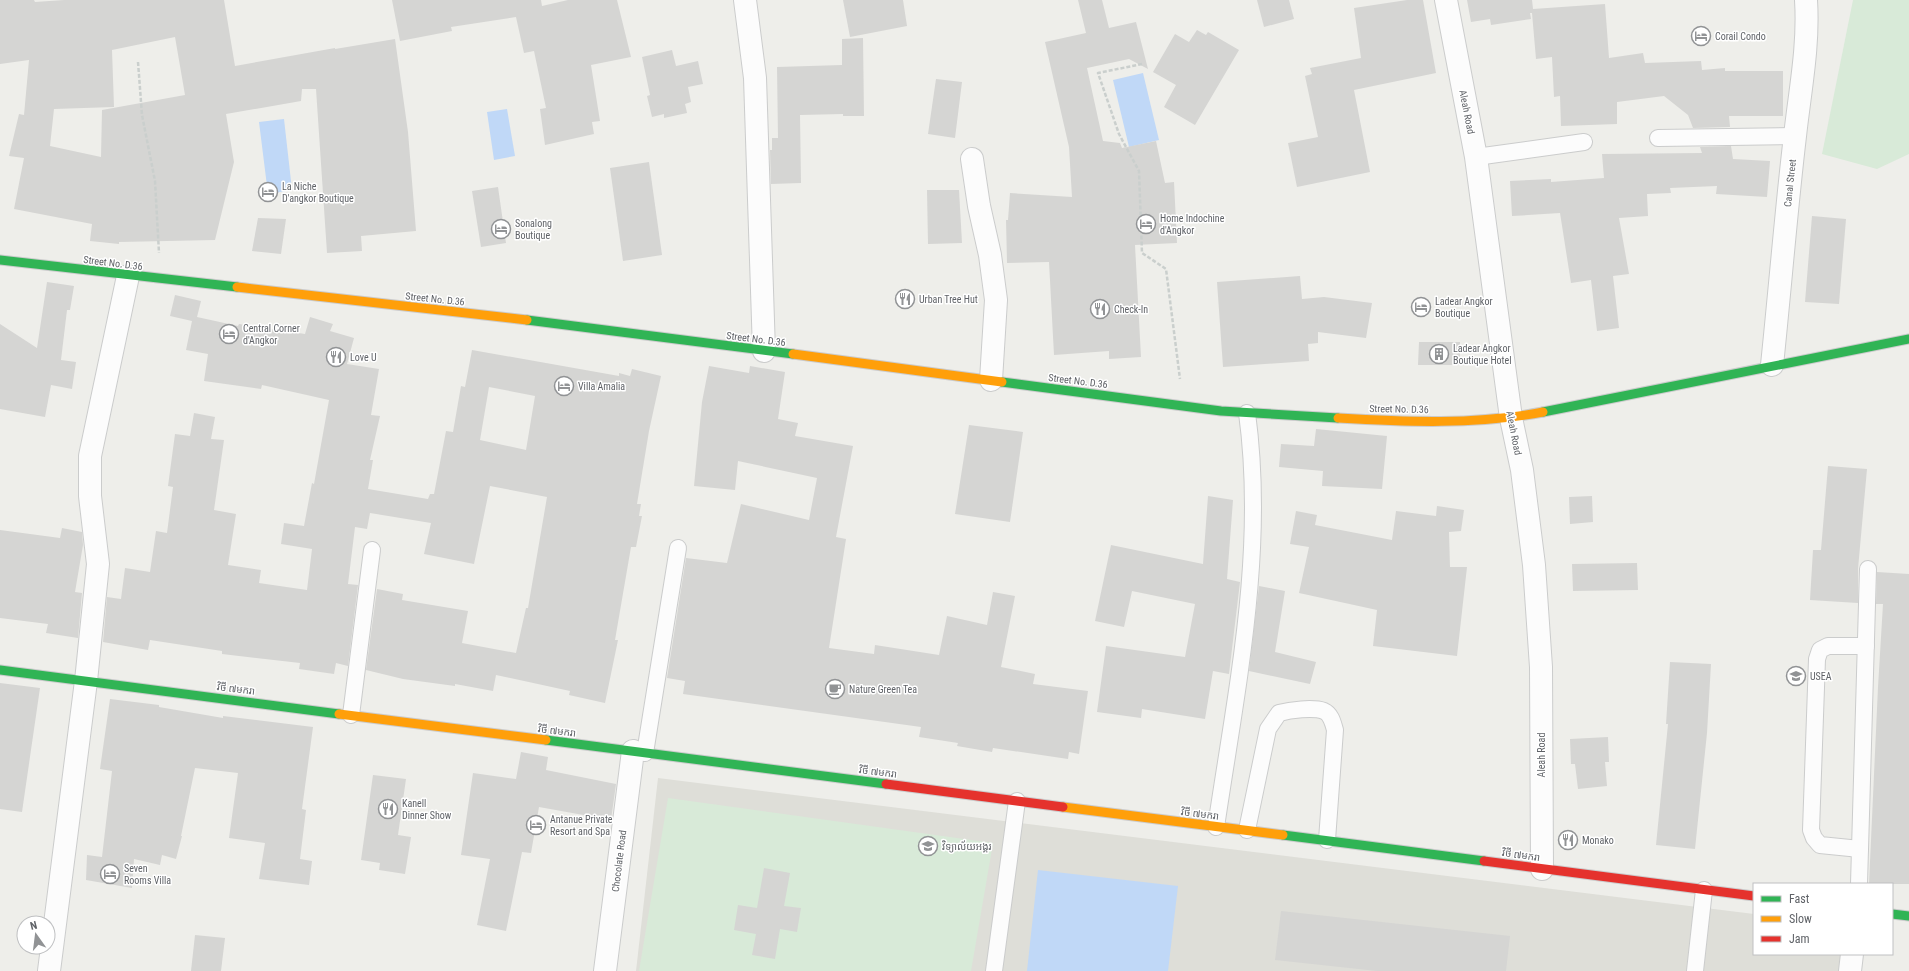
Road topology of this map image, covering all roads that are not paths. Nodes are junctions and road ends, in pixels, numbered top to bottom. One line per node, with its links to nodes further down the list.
1 (745, 0): 12 (street)
2 (1446, 0): 7 (street, Aleah Road)
3 (1806, 0): 4 (street, Canal Street)
4 (1795, 136): 5 (lane); 13 (street, Canal Street)
5 (1658, 138)
6 (1584, 142): 7 (lane)
7 (1476, 156): 16 (street, Aleah Road)
8 (972, 159): 14 (street)
9 (0, 260): 10 (street, Street No. D.36)
10 (128, 276): 12 (street, Street No. D.36); 22 (street)
11 (1909, 339): 13 (street, Street No. D.36)
12 (764, 351): 14 (street, Street No. D.36)
13 (1772, 365): 16 (street, Street No. D.36)
14 (991, 380): 15 (street, Street No. D.36)
15 (1248, 413): 16 (street, Street No. D.36); 26 (lane)
16 (1511, 418): 30 (street, Aleah Road)
17 (678, 548): 24 (lane)
18 (372, 550): 23 (lane)
19 (1868, 569): 20 (lane)
20 (1866, 646): 29 (lane); 29 (lane)
21 (0, 670): 22 (street, វិថី ៧មករា)
22 (86, 681): 23 (street, វិថី ៧មករា); 37 (street)
23 (350, 715): 24 (street, វិថី ៧មករា)
24 (639, 752): 25 (street, វិថី ៧មករា); 38 (street, Chocolate Road)
25 (1017, 801): 26 (street, វិថី ៧មករា); 39 (lane)
26 (1216, 827): 27 (street, វិថី ៧មករា)
27 (1247, 830): 28 (street, វិថី ៧មករា); 28 (lane)
28 (1327, 840): 30 (street, វិថី ៧មករា)
29 (1860, 849): 31 (lane)
30 (1542, 869): 32 (street, វិថី ៧មករា)
31 (1859, 883)
32 (1704, 890): 33 (street, វិថី ៧មករា); 40 (lane)
33 (1753, 896)
34 (1893, 914): 35 (street)
35 (1909, 916)
36 (1852, 955): 41 (street)
37 (49, 971)
38 (605, 971)
39 (994, 971)
40 (1695, 971)
41 (1850, 971)

